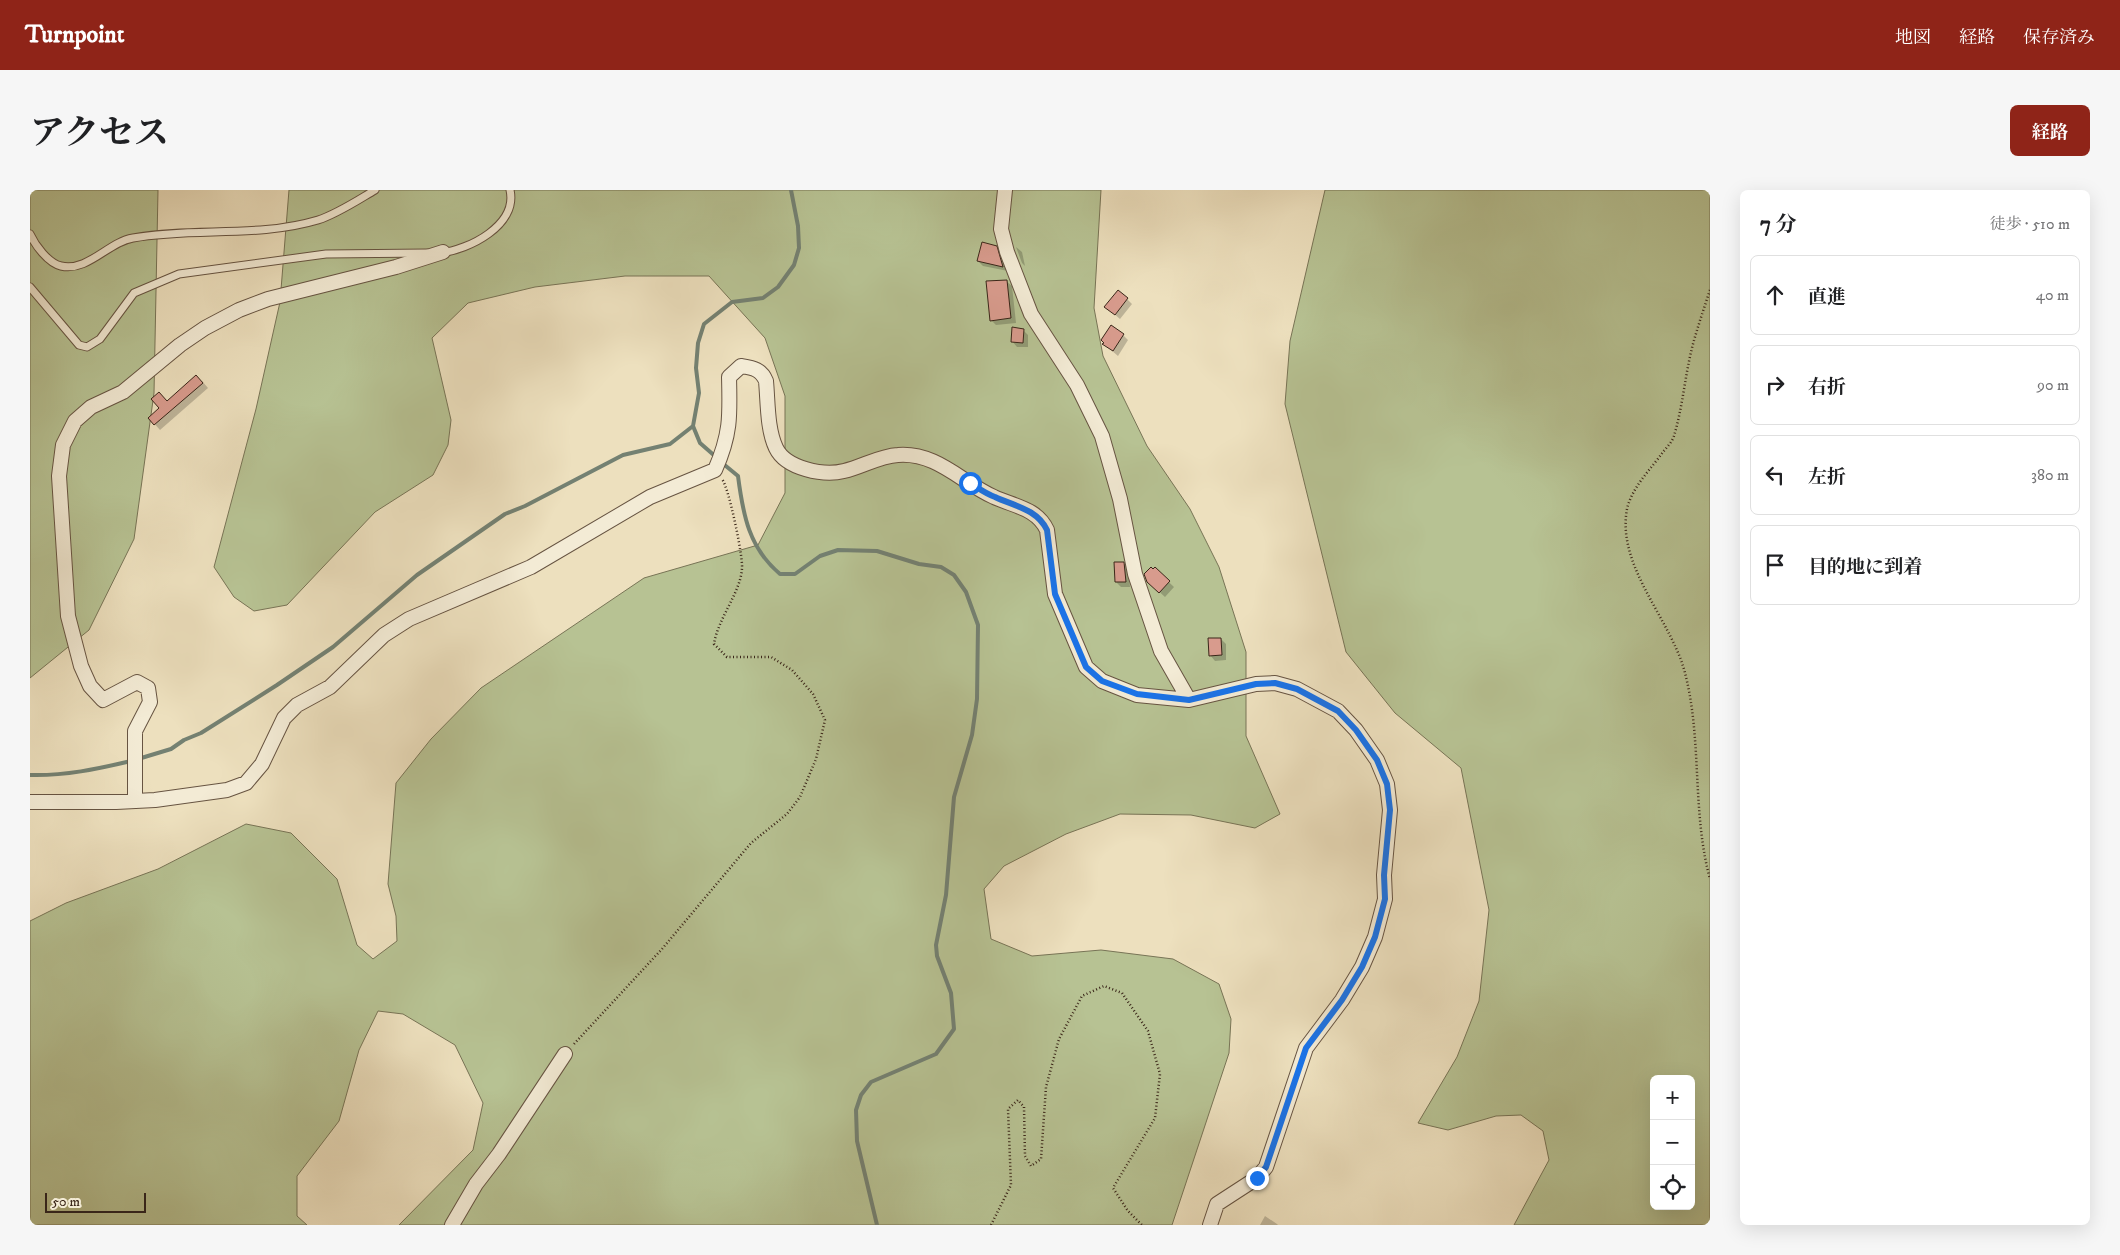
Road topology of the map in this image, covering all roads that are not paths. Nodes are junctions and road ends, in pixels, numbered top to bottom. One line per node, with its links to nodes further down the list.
1 (375, 190): 4 (lane)
2 (510, 190): 5 (lane)
3 (1005, 190): 7 (street)
4 (30, 234)
5 (443, 252): 6 (lane); 8 (street)
6 (30, 287)
7 (1189, 700): 8 (street); 12 (street)
8 (135, 796): 9 (street)
9 (30, 802)
10 (565, 1054): 11 (street)
11 (452, 1225)
12 (1210, 1225)

